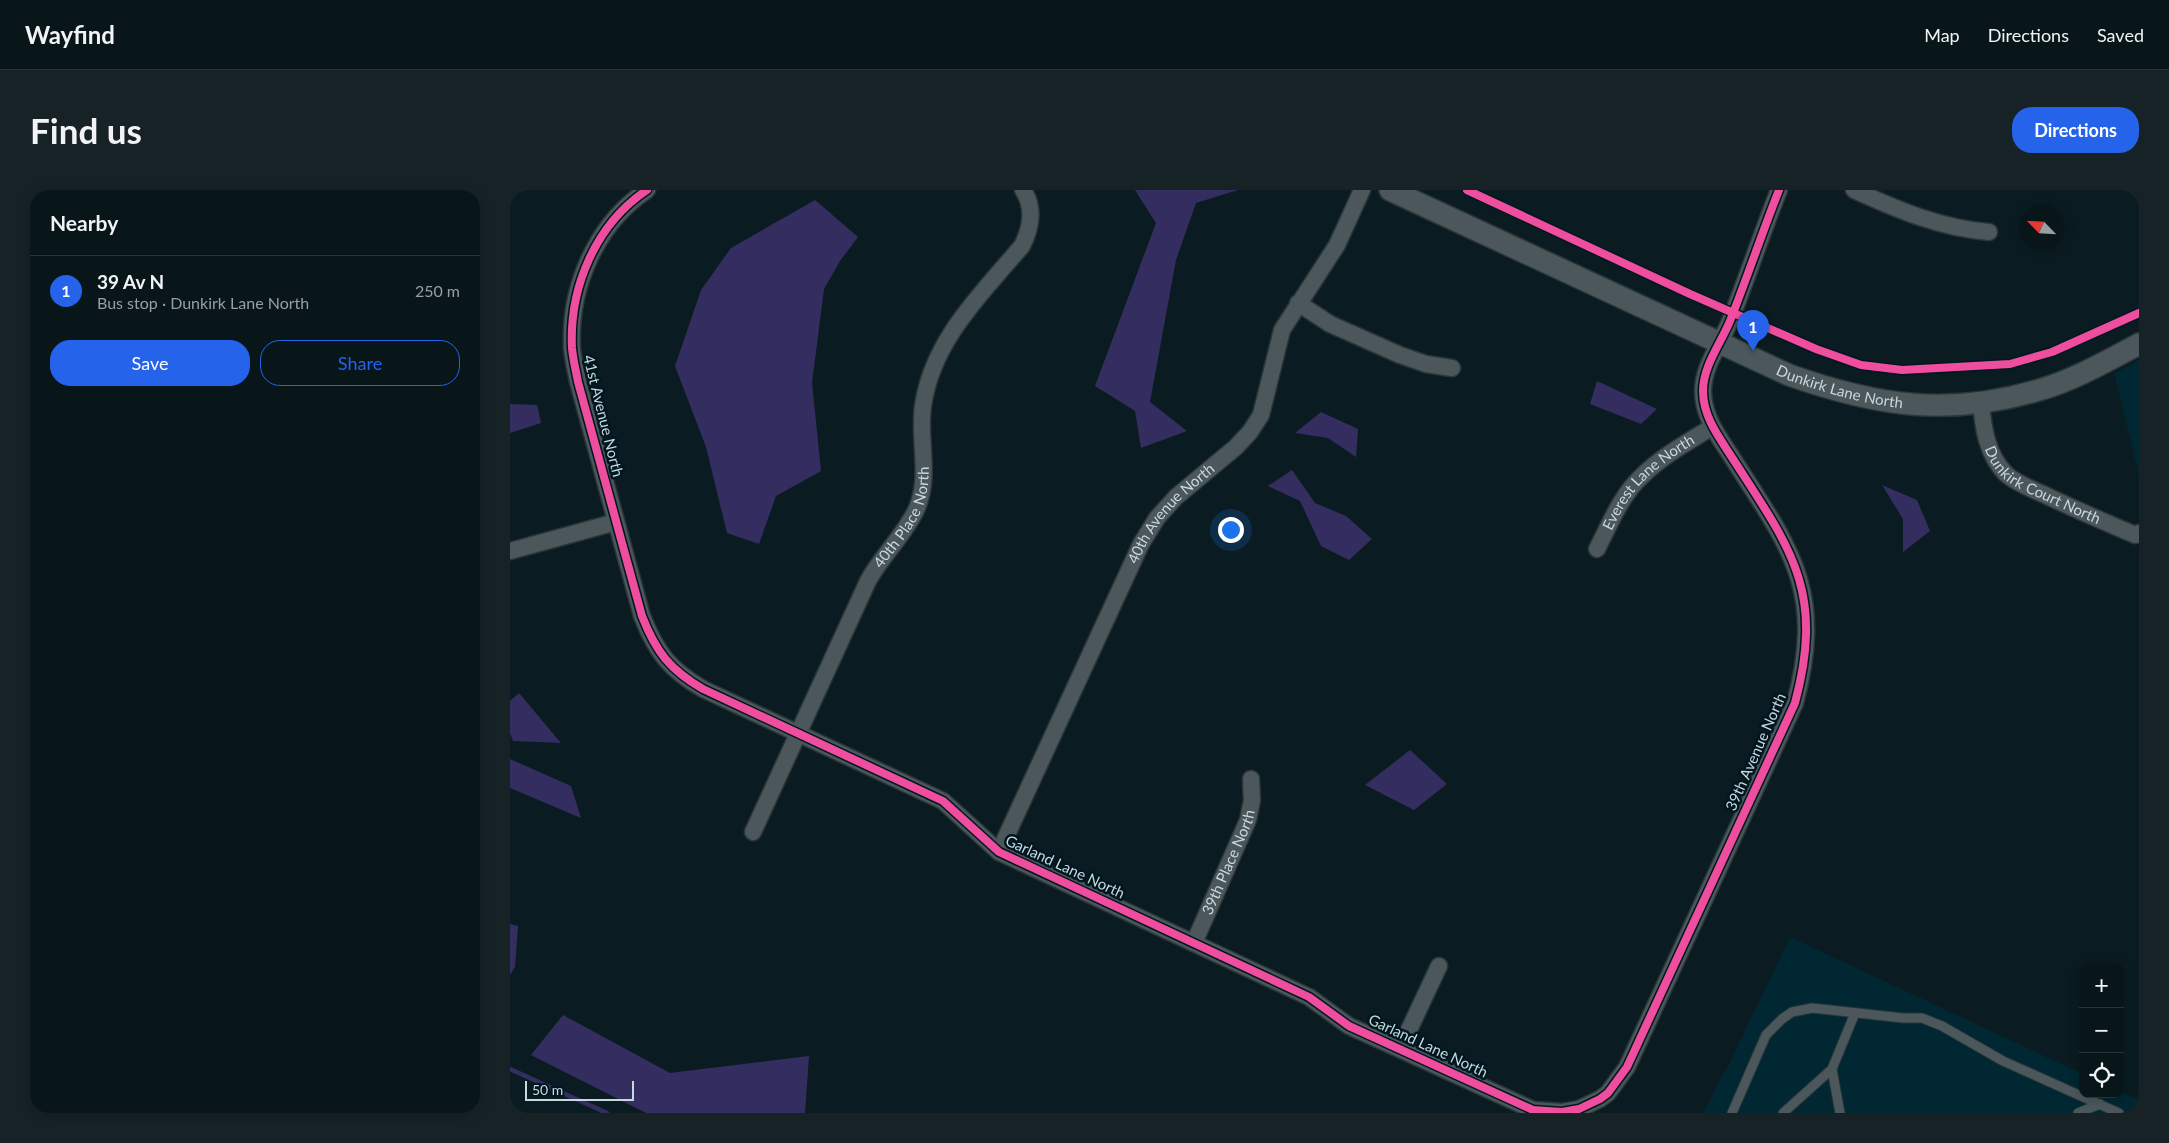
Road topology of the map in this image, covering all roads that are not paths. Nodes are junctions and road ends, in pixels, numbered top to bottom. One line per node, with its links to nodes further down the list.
1 (647, 190): 14 (street, 41st Avenue North)
2 (1023, 190): 18 (street, 40th Place North)
3 (1362, 190): 8 (street, 40th Avenue North)
4 (1390, 190): 9 (street, Dunkirk Lane North)
5 (1779, 190): 9 (street, 39th Avenue North)
6 (1854, 190): 7 (street)
7 (1989, 232)
8 (1298, 303): 11 (street); 21 (street, 40th Avenue North)
9 (1721, 343): 12 (street, Dunkirk Lane North); 13 (street, 39th Avenue North)
10 (2139, 344): 12 (street, Dunkirk Lane North)
11 (1452, 368)
12 (1981, 402): 15 (street, Dunkirk Court North)
13 (1712, 427): 16 (street, Everest Lane North); 28 (street, 39th Avenue North)
14 (616, 522): 17 (street); 18 (street, Garland Lane North)
15 (2139, 533)
16 (1597, 549)
17 (510, 551)
18 (799, 733): 20 (street, 40th Place North); 21 (street, Garland Lane North)
19 (1251, 779): 22 (street, 39th Place North)
20 (753, 832)
21 (999, 852): 22 (street, Garland Lane North)
22 (1194, 943): 25 (street, Garland Lane North)
23 (1439, 966): 25 (street)
24 (1855, 1013): 26 (lane); 27 (lane); 29 (lane)
25 (1400, 1049): 28 (street, Garland Lane North)
26 (1832, 1069): 30 (lane); 31 (lane)
27 (2100, 1104): 32 (lane); 33 (lane)
28 (1578, 1109)
29 (1732, 1113)
30 (1783, 1113)
31 (1840, 1113)
32 (2078, 1113)
33 (2118, 1113)

